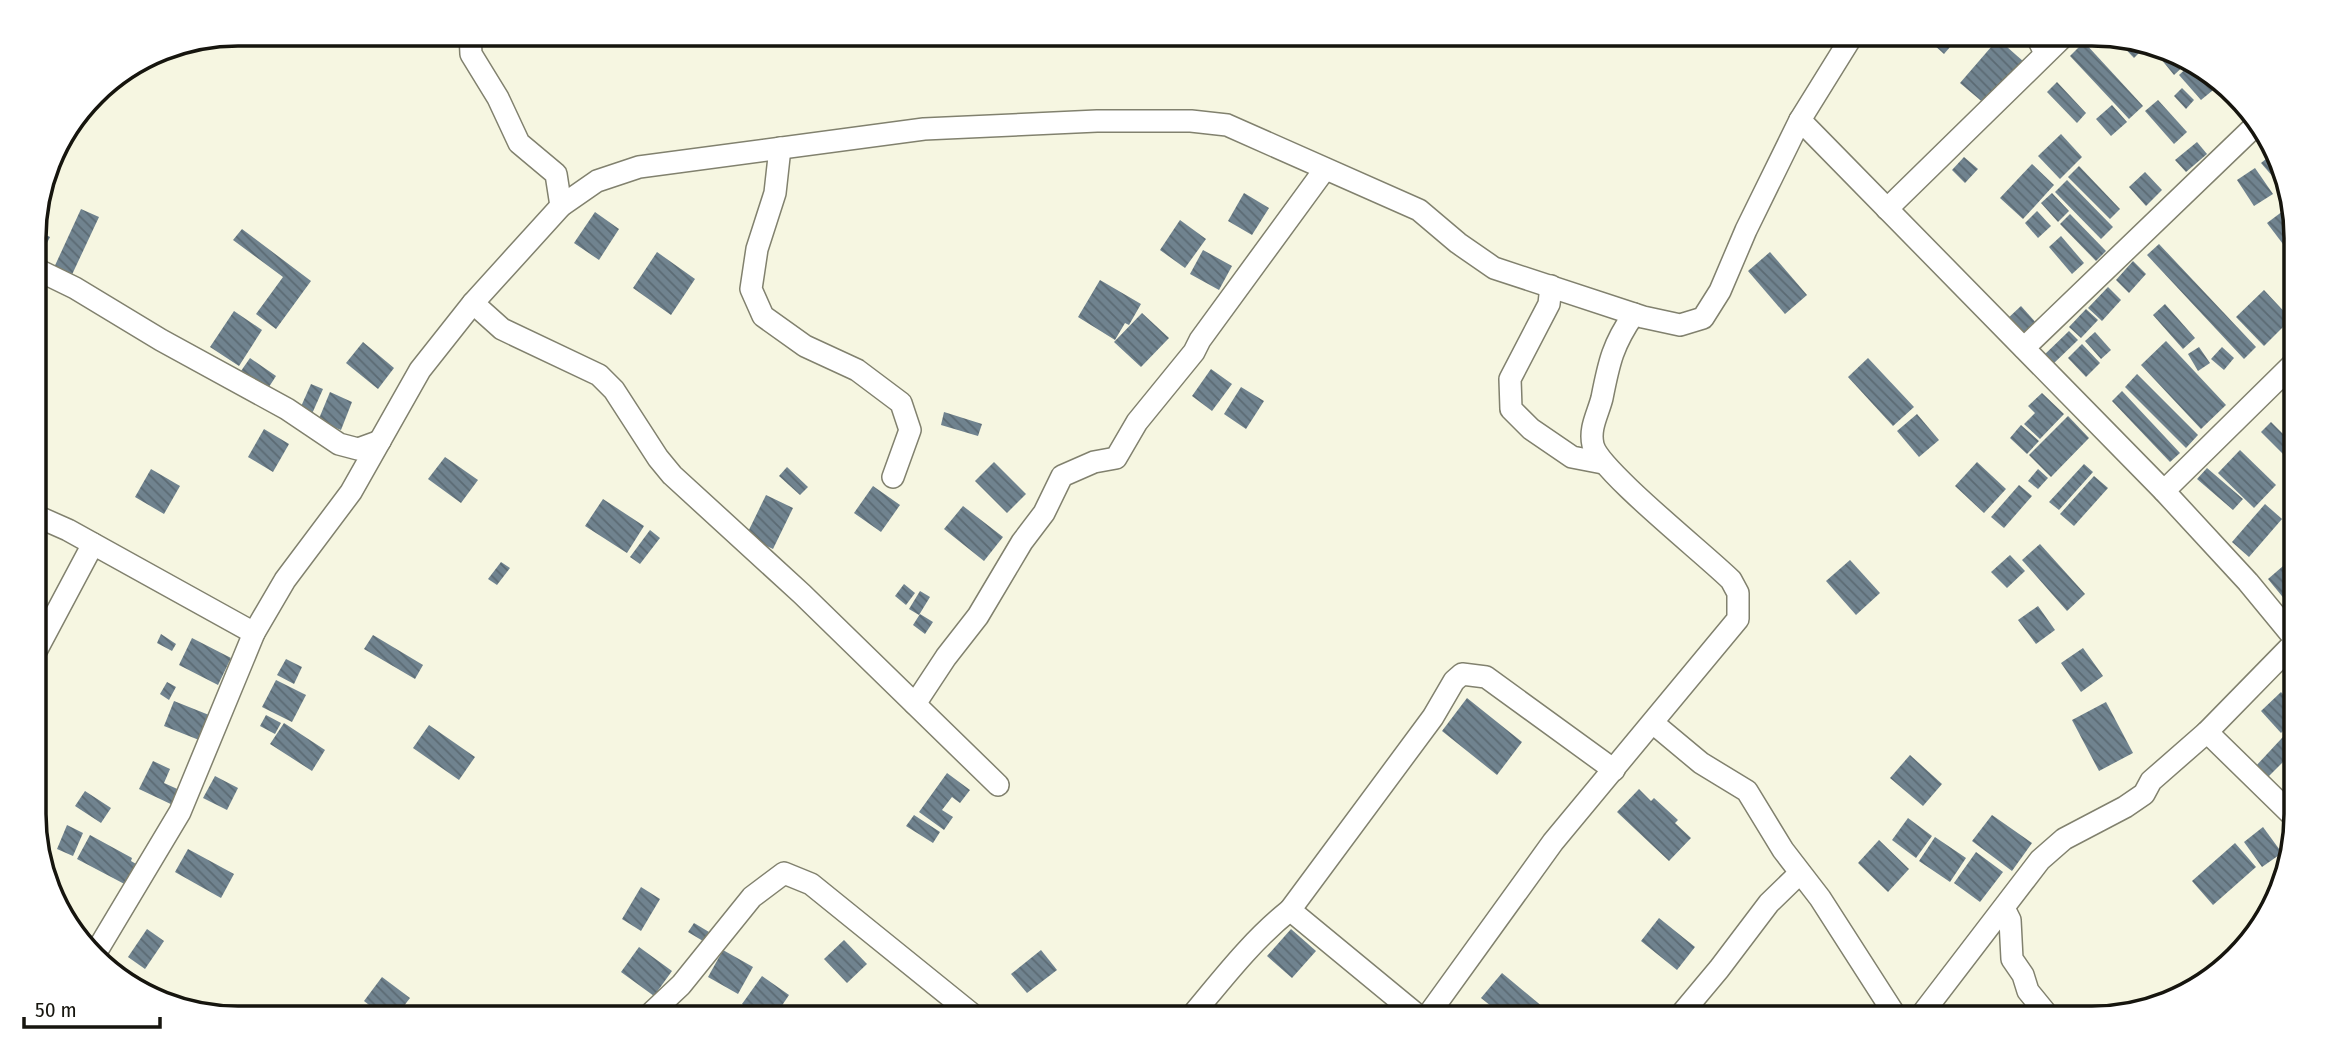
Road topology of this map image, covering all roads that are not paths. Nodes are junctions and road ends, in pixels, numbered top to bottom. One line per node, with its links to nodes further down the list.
1 (471, 46): 10 (street)
2 (1846, 46): 6 (street)
3 (2042, 46): 5 (street)
4 (2053, 46): 5 (street)
5 (2045, 53): 11 (street)
6 (1800, 120): 11 (street); 15 (street)
7 (2250, 130): 16 (street)
8 (780, 148): 9 (street); 10 (street); 20 (street)
9 (1325, 169): 13 (street); 28 (street)
10 (561, 206): 14 (street)
11 (1887, 209): 16 (street)
12 (46, 274): 18 (street)
13 (1550, 286): 15 (street); 19 (street)
14 (473, 303): 18 (street); 28 (street)
15 (1634, 313): 19 (street)
16 (2024, 348): 21 (street)
17 (2284, 373): 21 (street)
18 (380, 441): 26 (street)
19 (1603, 463): 29 (street)
20 (893, 477)
21 (2164, 491): 24 (street)
22 (46, 521): 23 (street)
23 (93, 544): 25 (street); 26 (street)
24 (2284, 626)
25 (46, 632)
26 (254, 633): 37 (street)
27 (2284, 652): 30 (street)
28 (915, 704): 32 (street)
29 (1653, 723): 31 (street); 34 (street)
30 (2207, 732): 33 (street); 35 (street)
31 (1614, 770): 36 (street); 42 (street)
32 (998, 785)
33 (2284, 807)
34 (1800, 873): 43 (street); 44 (street)
35 (2004, 908): 45 (street); 46 (street)
36 (1290, 910): 40 (street); 41 (street)
37 (99, 947)
38 (659, 1006): 39 (street)
39 (963, 1006)
40 (1199, 1006)
41 (1408, 1006)
42 (1432, 1006)
43 (1688, 1006)
44 (1889, 1006)
45 (1928, 1006)
46 (2040, 1006)

